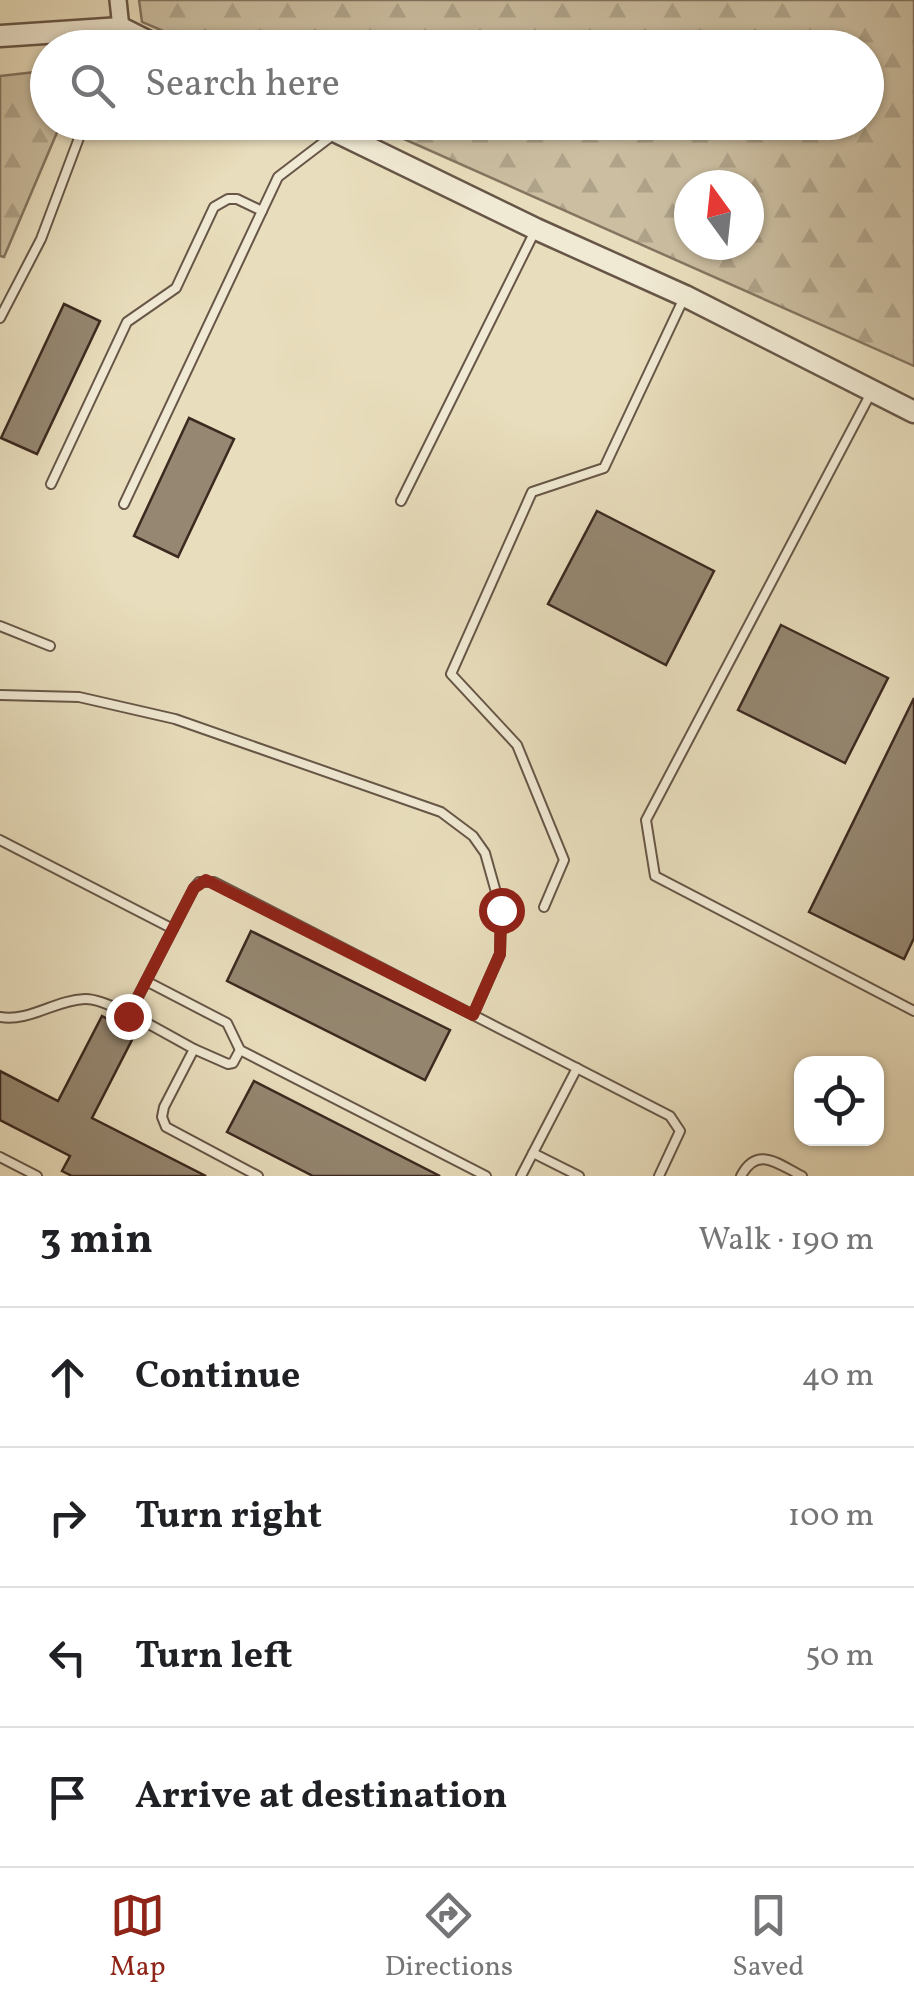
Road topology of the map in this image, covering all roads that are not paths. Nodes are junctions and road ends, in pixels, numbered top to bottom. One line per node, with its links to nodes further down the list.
1 (118, 0): 2 (street)
2 (118, 30)
3 (0, 36): 4 (street)
4 (30, 37)
5 (79, 140): 11 (lane)
6 (326, 140): 8 (lane)
7 (352, 140): 9 (street)
8 (262, 211): 14 (lane); 16 (lane)
9 (536, 229): 10 (street); 15 (lane)
10 (685, 296): 12 (street); 21 (lane)
11 (0, 318)
12 (872, 392): 13 (street); 24 (lane)
13 (914, 412)
14 (50, 484)
15 (401, 501)
16 (124, 504)
17 (0, 626): 18 (lane)
18 (50, 646)
19 (0, 695): 25 (lane)
20 (0, 840): 22 (lane)
21 (544, 907)
22 (173, 928): 23 (lane); 25 (lane)
23 (146, 982): 26 (lane); 29 (lane)
24 (914, 1011)
25 (473, 1015): 30 (lane)
26 (128, 1016): 27 (lane); 28 (lane)
27 (0, 1018)
28 (194, 1049): 29 (lane); 34 (lane)
29 (240, 1050): 35 (lane)
30 (577, 1068): 31 (lane); 38 (lane)
31 (533, 1152): 36 (lane); 37 (lane)
32 (0, 1157): 33 (lane)
33 (37, 1176)
34 (258, 1176)
35 (486, 1176)
36 (521, 1176)
37 (579, 1176)
38 (659, 1176)
39 (741, 1176): 40 (lane)
40 (802, 1176)

